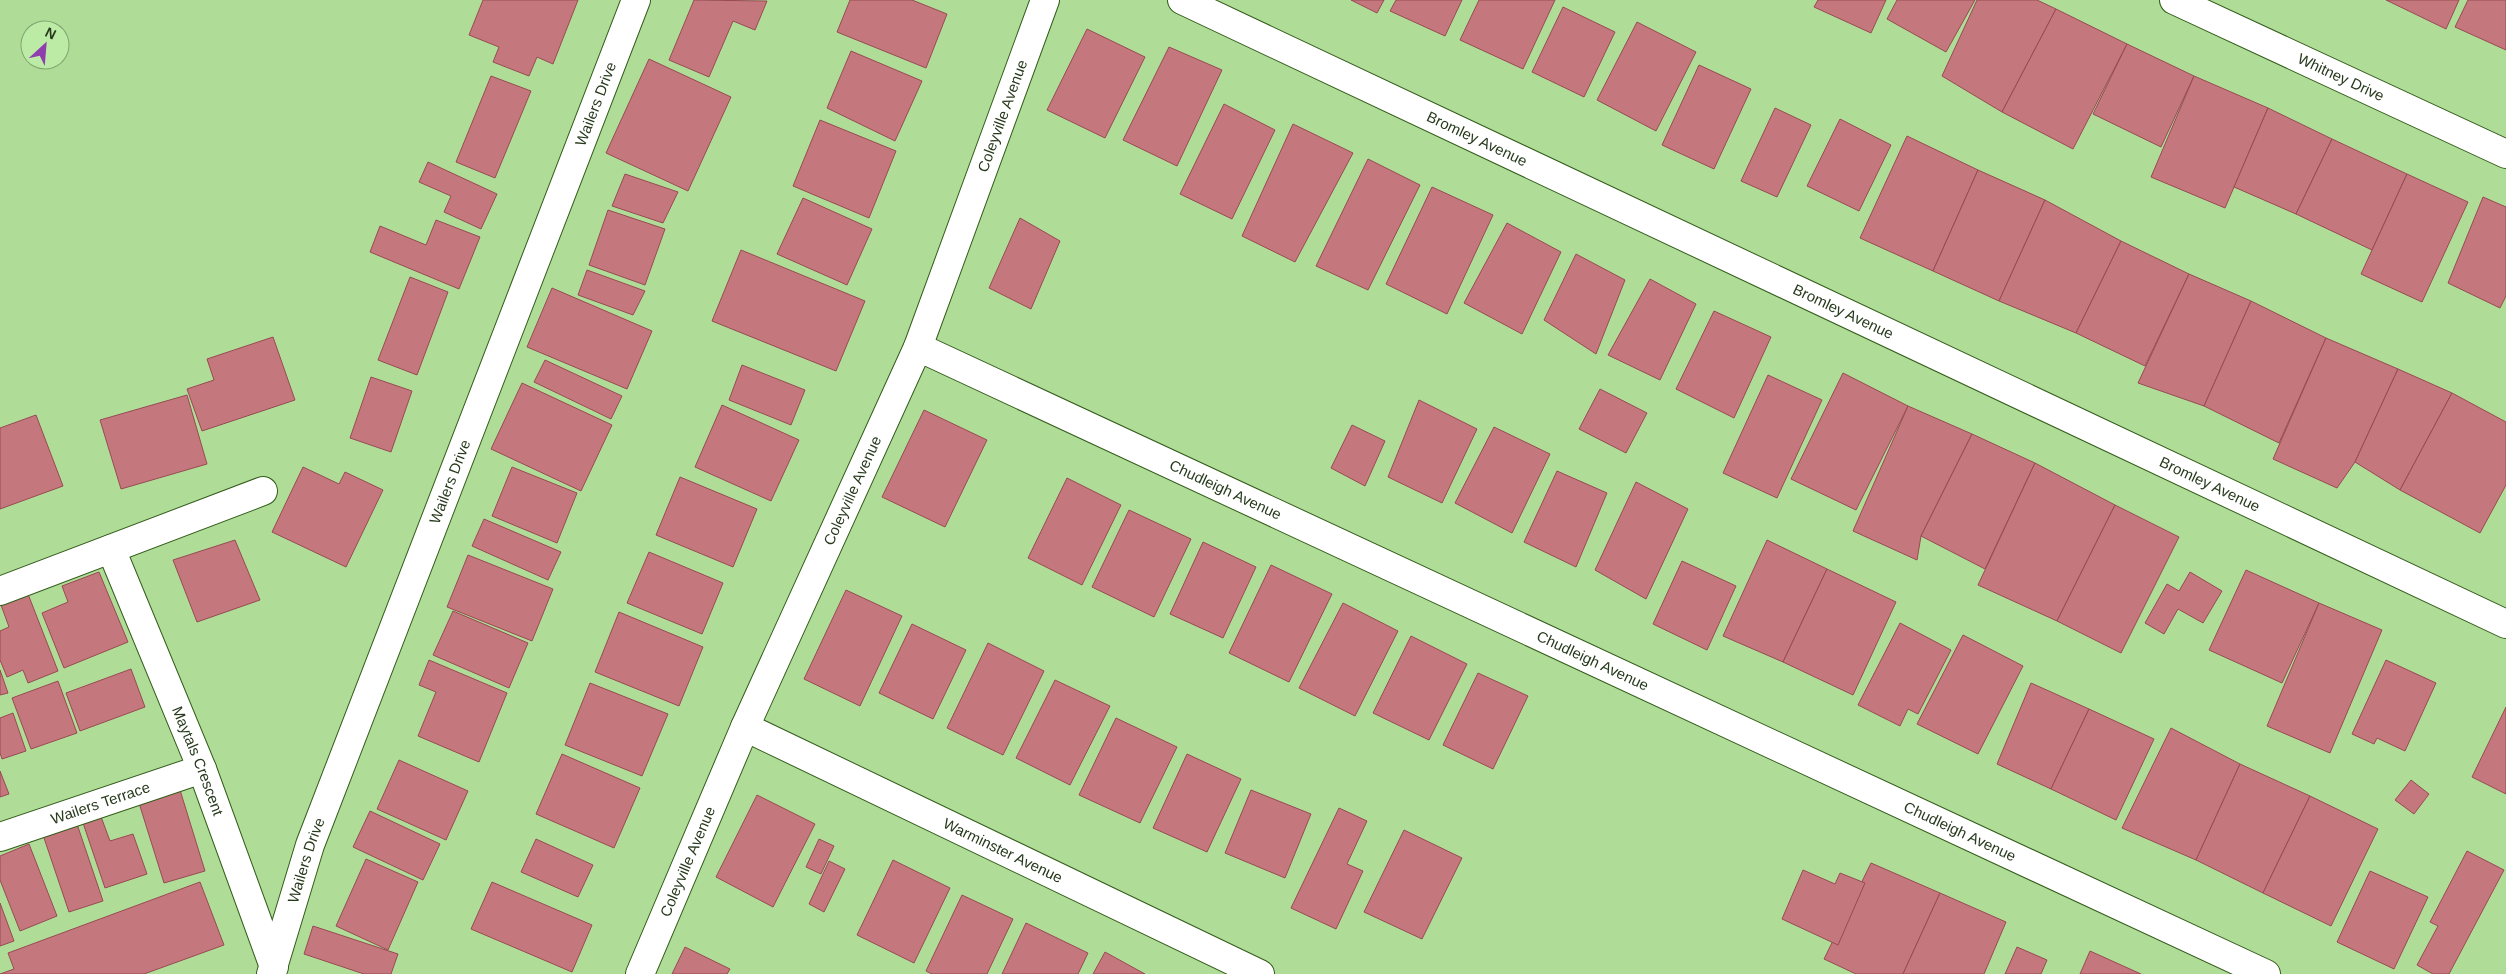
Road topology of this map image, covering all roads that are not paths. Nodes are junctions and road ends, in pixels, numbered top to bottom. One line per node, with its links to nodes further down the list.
1 (636, 0): 14 (street, Wailers Drive)
2 (1045, 0): 6 (street, Coleyville Avenue)
3 (1182, 0): 10 (street, Bromley Avenue)
4 (2174, 0): 5 (street, Whitney Drive)
5 (2506, 154)
6 (918, 347): 11 (street, Coleyville Avenue); 17 (street, Chudleigh Avenue)
7 (263, 491): 8 (street)
8 (111, 549): 9 (street); 12 (street, Maytals Crescent)
9 (0, 591)
10 (2506, 624)
11 (745, 727): 15 (street, Coleyville Avenue); 16 (street, Warminster Avenue)
12 (202, 769): 13 (street, Wailers Terrace); 14 (street, Maytals Crescent)
13 (0, 837)
14 (273, 970)
15 (640, 974)
16 (1260, 974)
17 (2266, 974)

